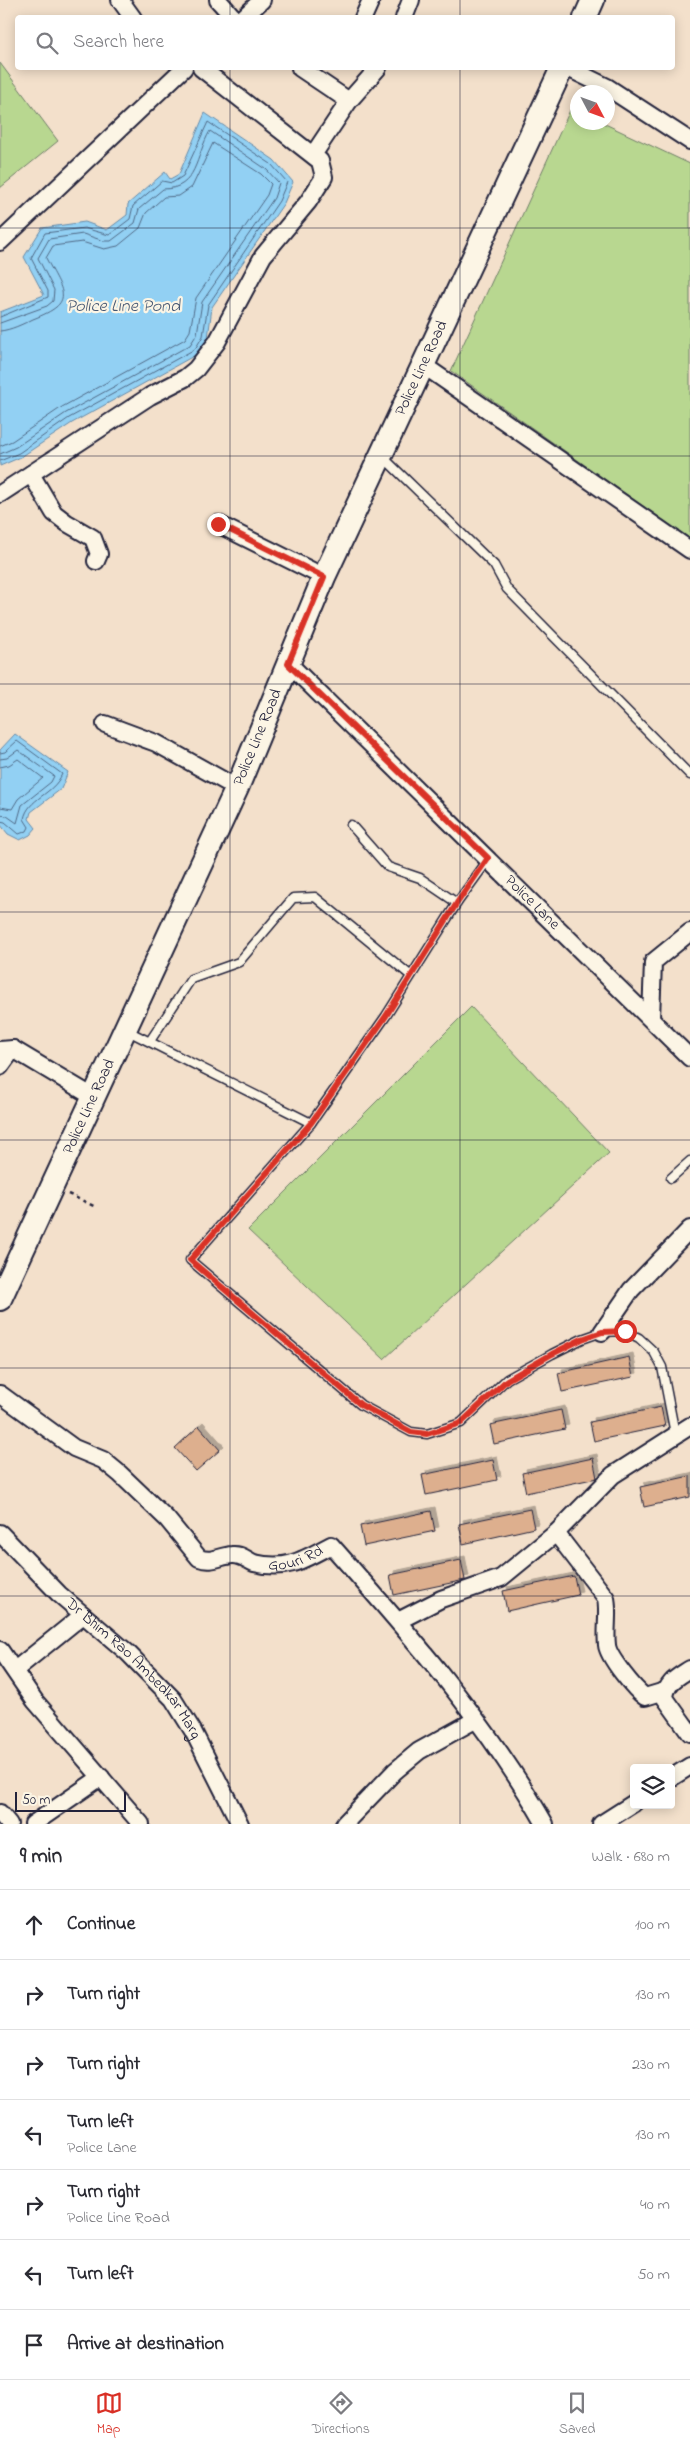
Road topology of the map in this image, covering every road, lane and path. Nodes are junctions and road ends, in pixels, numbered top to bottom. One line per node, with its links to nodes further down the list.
1 (120, 0): 7 (street)
2 (218, 0): 8 (street)
3 (262, 0): 9 (street)
4 (371, 0): 10 (street)
5 (412, 0): 11 (street)
6 (593, 0): 12 (street)
7 (131, 15)
8 (231, 15)
9 (246, 15)
10 (364, 15)
11 (405, 15)
12 (586, 15)
13 (181, 70): 23 (street)
14 (204, 70): 22 (street)
15 (308, 70): 19 (street)
16 (376, 70): 20 (street)
17 (561, 70): 24 (street, Police Line Road)
18 (572, 70): 21 (street)
19 (321, 73): 20 (street)
20 (349, 100): 22 (street)
21 (690, 141)
22 (313, 155): 26 (street)
23 (0, 242)
24 (423, 365): 25 (street, Police Line Road); 29 (street)
25 (381, 456): 31 (street, Police Line Road); 34 (lane)
26 (30, 474): 27 (street); 30 (street)
27 (0, 494)
28 (218, 524): 31 (street)
29 (690, 550)
30 (96, 561)
31 (324, 577): 32 (street, Police Line Road)
32 (288, 664): 35 (street, Police Line Road); 37 (street, Police Lane)
33 (105, 724): 35 (street)
34 (690, 775)
35 (237, 788): 42 (street, Police Line Road)
36 (351, 825): 38 (lane)
37 (488, 858): 38 (lane); 41 (street, Police Lane)
38 (457, 903): 40 (lane)
39 (690, 932): 41 (street)
40 (410, 975): 43 (lane); 48 (lane)
41 (651, 1019): 45 (street, Police Lane)
42 (126, 1030): 43 (lane); 47 (street, Police Line Road)
43 (150, 1041): 48 (lane)
44 (7, 1050): 46 (street); 47 (street)
45 (690, 1058)
46 (0, 1067)
47 (95, 1098): 51 (street, Police Line Road)
48 (311, 1123): 55 (lane)
49 (690, 1162): 50 (lane)
50 (671, 1178)
51 (53, 1187): 52 (path); 54 (street, Police Line Road)
52 (96, 1207)
53 (690, 1228): 55 (street)
54 (0, 1298)
55 (602, 1332): 58 (lane)
56 (0, 1394): 62 (street, Gouri Rd)
57 (690, 1426): 58 (street)
58 (675, 1434): 60 (street)
59 (0, 1533): 61 (street, Dr Bhim Rao Ambedkar Marg)
60 (556, 1533): 62 (street); 66 (street)
61 (83, 1615): 65 (street); 79 (street, Dr Bhim Rao Ambedkar Marg)
62 (398, 1621): 67 (street, Gouri Rd)
63 (0, 1650): 65 (street)
64 (690, 1669): 66 (street)
65 (15, 1670): 71 (street)
66 (666, 1690): 68 (street)
67 (475, 1720): 74 (street); 80 (street, Gouri Rd)
68 (690, 1733)
69 (690, 1766): 70 (street)
70 (675, 1775)
71 (100, 1777): 77 (street); 78 (street)
72 (630, 1806): 75 (street)
73 (0, 1813): 76 (street)
74 (352, 1821)
75 (606, 1823)
76 (9, 1824)
77 (32, 1824)
78 (141, 1824)
79 (240, 1824)
80 (545, 1824)

